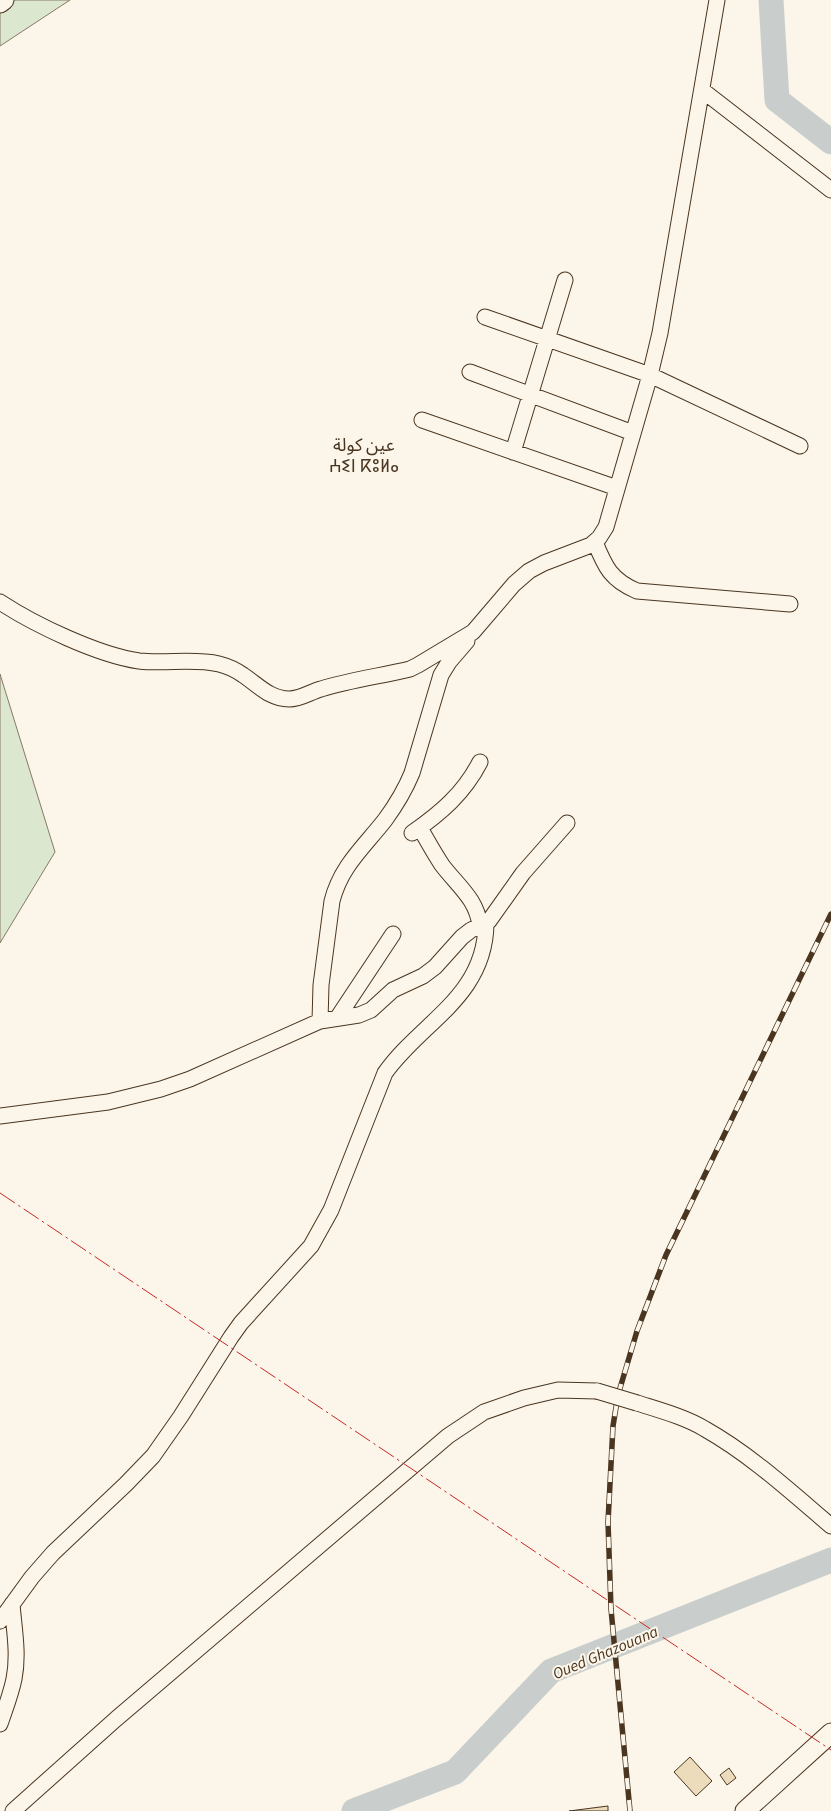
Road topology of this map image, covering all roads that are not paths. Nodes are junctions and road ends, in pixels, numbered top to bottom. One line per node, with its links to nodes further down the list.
1 (4, 0): 3 (main road)
2 (717, 0): 4 (street)
3 (0, 3)
4 (702, 90): 5 (street); 10 (street)
5 (831, 190)
6 (565, 280): 8 (street)
7 (485, 317): 8 (street)
8 (547, 339): 10 (street); 11 (street)
9 (470, 372): 11 (street)
10 (650, 375): 13 (street); 14 (street)
11 (530, 394): 13 (street); 15 (street)
12 (422, 420): 15 (street)
13 (633, 433): 16 (street)
14 (800, 446)
15 (513, 452): 16 (street)
16 (617, 488): 17 (street)
17 (595, 542): 19 (street); 20 (street)
18 (0, 602): 20 (street)
19 (790, 604)
20 (473, 632): 26 (street)
21 (480, 762): 23 (street)
22 (567, 823): 23 (street)
23 (483, 925): 25 (street); 29 (street)
24 (393, 934): 25 (street)
25 (338, 1018): 26 (street)
26 (320, 1021): 27 (street)
27 (0, 1116)
28 (831, 1526): 33 (street, bridge)
29 (12, 1604): 30 (street); 31 (street)
30 (0, 1620)
31 (0, 1724)
32 (831, 1733): 34 (main road)
33 (13, 1811)
34 (745, 1811)

